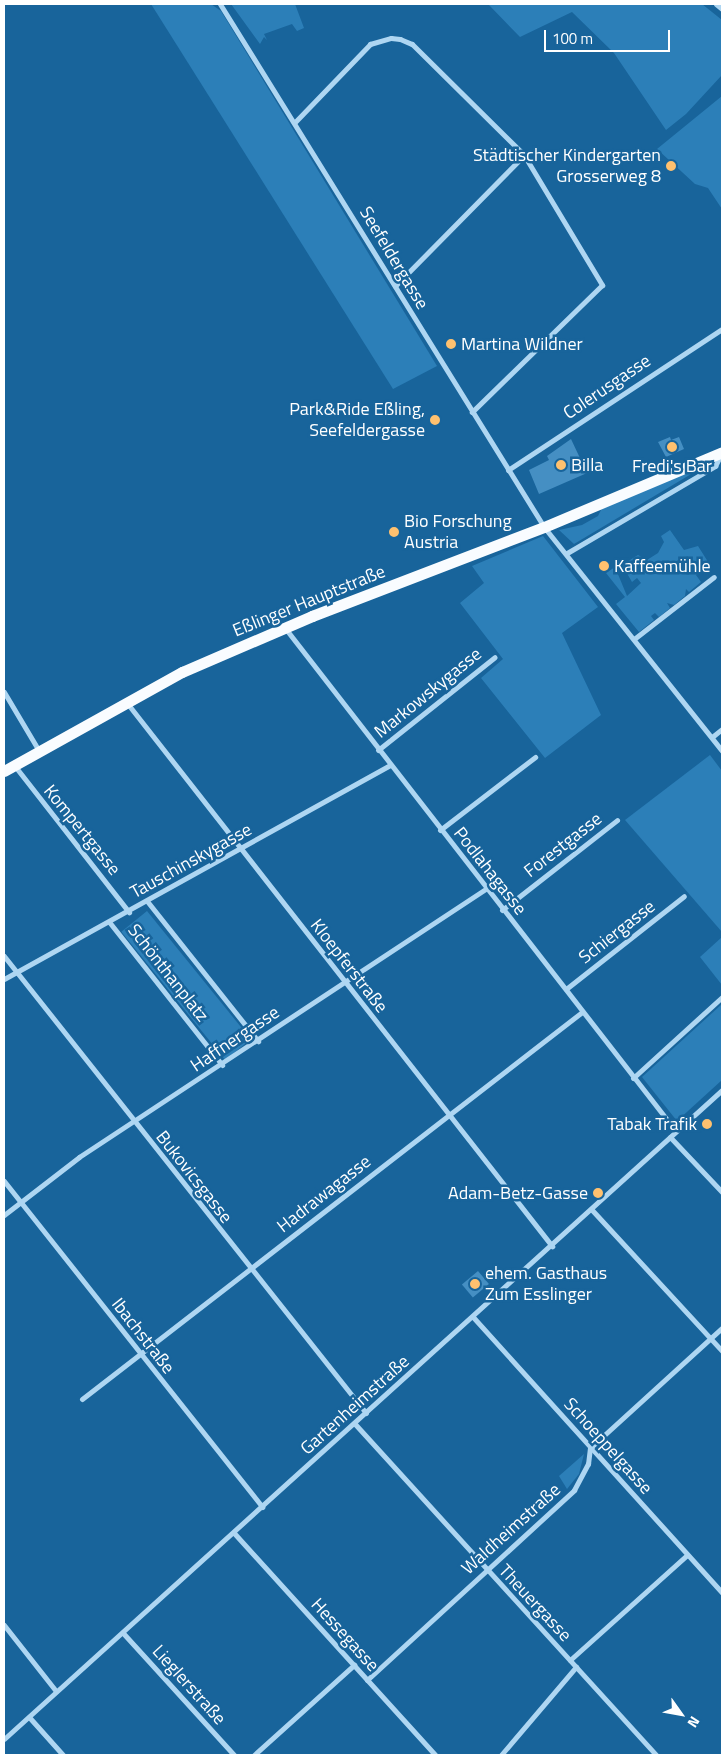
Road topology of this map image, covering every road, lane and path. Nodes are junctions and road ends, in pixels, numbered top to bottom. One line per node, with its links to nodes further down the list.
1 (220, 4): 4 (street, Seefeldergasse)
2 (716, 4): 3 (street)
3 (722, 9)
4 (296, 121): 5 (street); 6 (street, Seefeldergasse)
5 (524, 155): 6 (street); 8 (street)
6 (395, 286): 8 (street, Seefeldergasse)
7 (722, 329): 10 (street, Colerusgasse)
8 (472, 412): 10 (street, Seefeldergasse)
9 (722, 452): 11 (main road, Eßlinger Hauptstraße); 12 (street, Eßlinger Hauptstraße)
10 (508, 470): 11 (street, Seefeldergasse)
11 (544, 527): 12 (street, Seefeldergasse); 14 (main road, Eßlinger Hauptstraße)
12 (567, 553): 15 (street, Seefeldergasse)
13 (714, 577): 15 (street)
14 (284, 628): 18 (main road, Eßlinger Hauptstraße); 21 (street, Podlahagasse)
15 (634, 639): 20 (street, Seefeldergasse)
16 (495, 657): 21 (street, Markowskygasse)
17 (4, 692): 23 (street)
18 (126, 703): 23 (main road, Eßlinger Hauptstraße); 29 (street, Kloepferstraße)
19 (722, 729): 20 (street)
20 (712, 737): 22 (street, Seefeldergasse)
21 (378, 750): 25 (street, Podlahagasse)
22 (722, 751)
23 (39, 752): 26 (main road, Eßlinger Hauptstraße)
24 (535, 757): 28 (street)
25 (390, 765): 28 (street, Podlahagasse); 29 (street, Tauschinskygasse)
26 (9, 768): 34 (street, Kompertgasse)
27 (618, 820): 33 (street, Forestgasse)
28 (440, 830): 30 (street, Podlahagasse)
29 (241, 850): 32 (street, Tauschinskygasse); 39 (street, Kloepferstraße)
30 (485, 889): 33 (street, Podlahagasse); 39 (street, Haffnergasse)
31 (684, 896): 40 (street, Schiergasse)
32 (147, 901): 34 (street, Tauschinskygasse); 43 (street, Schönthanplatz)
33 (502, 910): 40 (street, Podlahagasse)
34 (129, 912): 35 (street, Tauschinskygasse)
35 (110, 923): 37 (street, Tauschinskygasse); 44 (street, Schönthanplatz)
36 (4, 956): 37 (street, Bukovicsgasse)
37 (16, 971): 38 (street, Tauschinskygasse); 48 (street, Bukovicsgasse)
38 (4, 979)
39 (344, 982): 43 (street, Haffnergasse); 47 (street, Kloepferstraße)
40 (566, 989): 42 (street, Podlahagasse)
41 (722, 998): 45 (street)
42 (582, 1012): 45 (street, Podlahagasse); 47 (street, Hadrawagasse)
43 (258, 1041): 44 (street, Haffnergasse)
44 (222, 1065): 48 (street, Haffnergasse)
45 (633, 1078): 49 (street, Podlahagasse)
46 (722, 1090): 49 (street, Gartenheimstraße)
47 (448, 1116): 56 (street, Kloepferstraße); 57 (street, Hadrawagasse)
48 (134, 1123): 53 (street, Haffnergasse); 57 (street, Bukovicsgasse)
49 (675, 1130): 50 (street, Gartenheimstraße)
50 (670, 1137): 52 (street); 54 (street, Gartenheimstraße)
51 (4, 1181): 53 (street, Ibachstraße)
52 (722, 1192)
53 (21, 1202): 55 (street, Haffnergasse); 62 (street, Ibachstraße)
54 (592, 1210): 56 (street, Gartenheimstraße); 60 (street)
55 (4, 1215)
56 (552, 1246): 58 (street, Gartenheimstraße)
57 (249, 1269): 62 (street, Hadrawagasse); 64 (street, Bukovicsgasse)
58 (473, 1317): 64 (street, Gartenheimstraße); 66 (street, Schoeppelgasse)
59 (722, 1328): 60 (street)
60 (711, 1338): 61 (street); 66 (street)
61 (722, 1351)
62 (140, 1355): 63 (street, Hadrawagasse); 67 (street, Ibachstraße)
63 (82, 1400)
64 (366, 1413): 65 (street, Gartenheimstraße)
65 (355, 1424): 67 (street, Gartenheimstraße); 70 (street, Theuergasse)
66 (590, 1448): 69 (street, Schoeppelgasse); 70 (street, Waldheimstraße)
67 (262, 1507): 68 (street, Gartenheimstraße)
68 (234, 1533): 73 (street, Gartenheimstraße); 75 (street, Hessegasse)
69 (687, 1555): 71 (street, Schoeppelgasse); 74 (street)
70 (486, 1570): 74 (street, Theuergasse); 77 (street, Waldheimstraße)
71 (722, 1594)
72 (4, 1625): 78 (street)
73 (123, 1634): 78 (street, Gartenheimstraße); 82 (street, Lieglerstraße)
74 (570, 1660): 76 (street, Theuergasse)
75 (354, 1665): 77 (street, Hessegasse); 83 (street)
76 (576, 1667): 85 (street); 86 (street, Theuergasse)
77 (367, 1680): 84 (street, Hessegasse)
78 (56, 1692): 79 (street, Gartenheimstraße)
79 (29, 1717): 80 (street, Gartenheimstraße); 81 (street)
80 (4, 1739)
81 (63, 1755)
82 (234, 1755)
83 (254, 1755)
84 (435, 1755)
85 (501, 1755)
86 (656, 1755)

